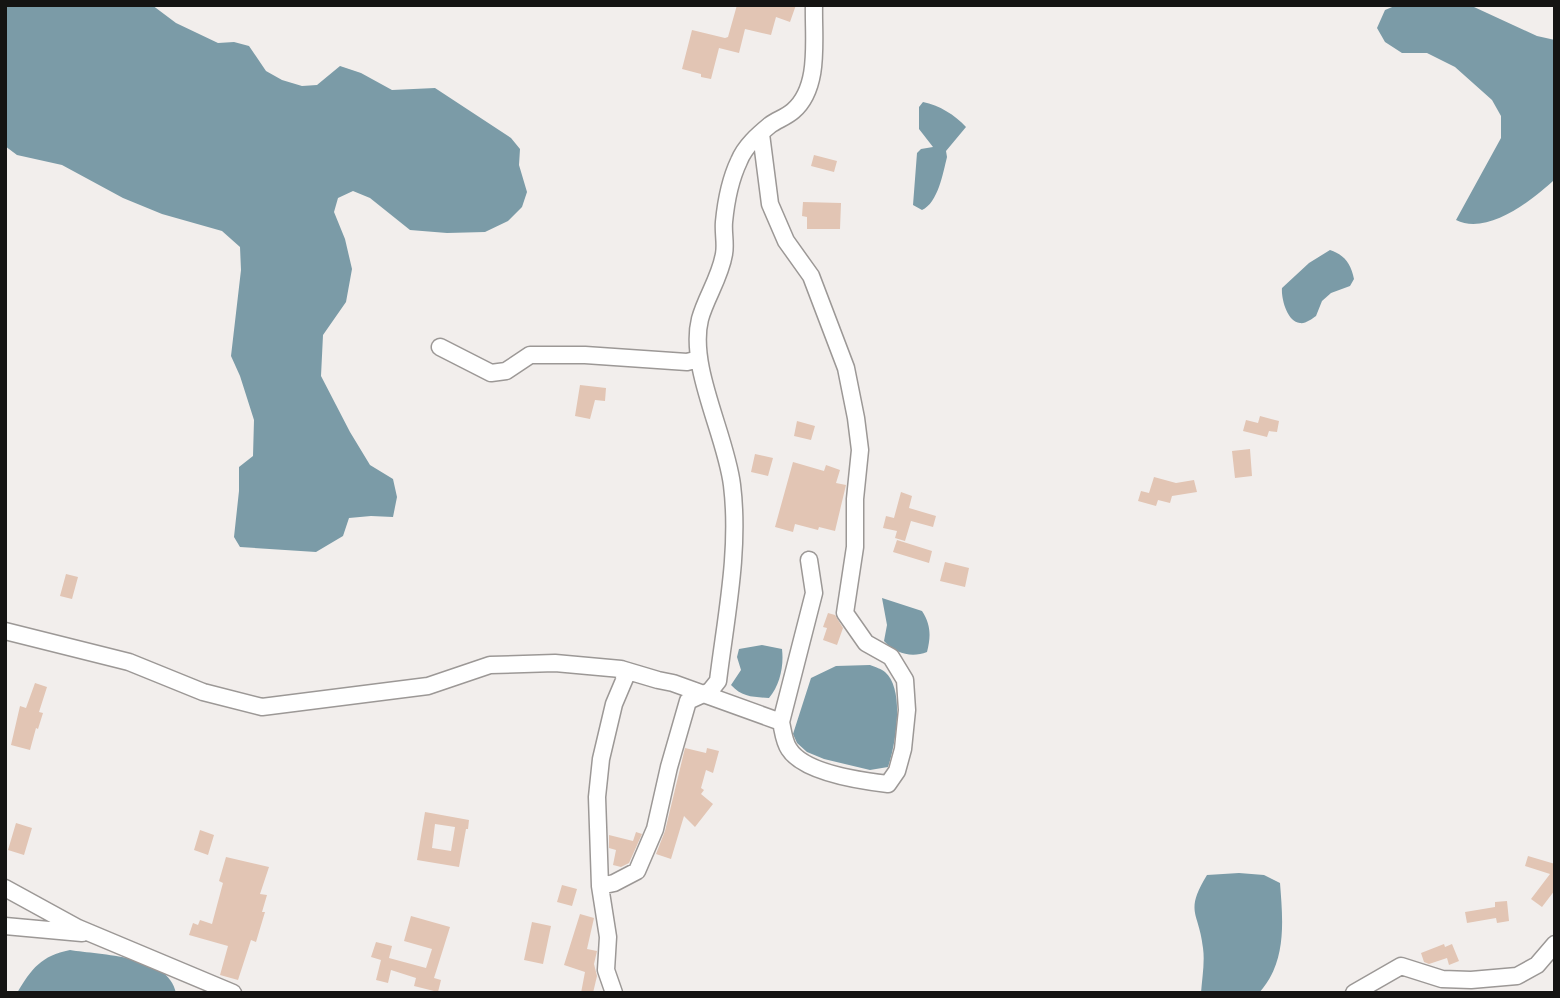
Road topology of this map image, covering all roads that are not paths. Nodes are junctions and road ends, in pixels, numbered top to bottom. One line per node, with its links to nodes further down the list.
1 (814, 5): 2 (street)
2 (761, 134): 4 (street); 9 (street)
3 (440, 346): 4 (street)
4 (699, 359): 8 (street)
5 (809, 560): 9 (street)
6 (5, 631): 7 (street)
7 (621, 668): 8 (street); 10 (street)
8 (700, 694): 9 (street); 10 (street)
9 (781, 722)
10 (600, 886): 16 (street)
11 (5, 888): 13 (street)
12 (5, 926): 13 (street)
13 (95, 935): 15 (street)
14 (1555, 944): 17 (street)
15 (233, 993)
16 (614, 993)
17 (1354, 993)

